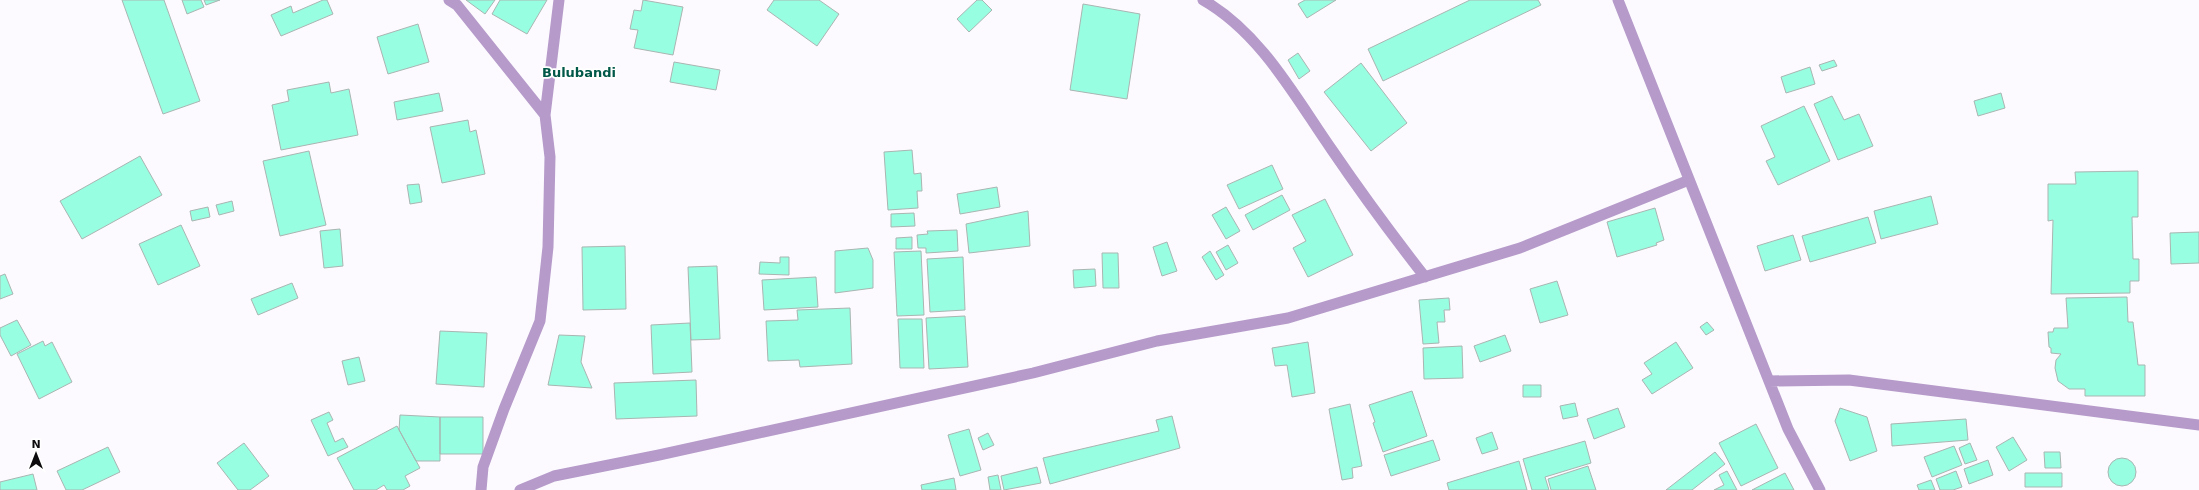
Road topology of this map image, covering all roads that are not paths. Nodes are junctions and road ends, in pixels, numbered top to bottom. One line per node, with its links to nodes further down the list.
1 (450, 0): 5 (street)
2 (559, 0): 5 (street)
3 (1203, 0): 7 (street)
4 (1618, 0): 6 (street)
5 (545, 115): 10 (street)
6 (1689, 180): 7 (street); 8 (street)
7 (1425, 277): 11 (street)
8 (1769, 381): 9 (street); 12 (street)
9 (2199, 425)
10 (481, 490)
11 (520, 490)
12 (1820, 490)

